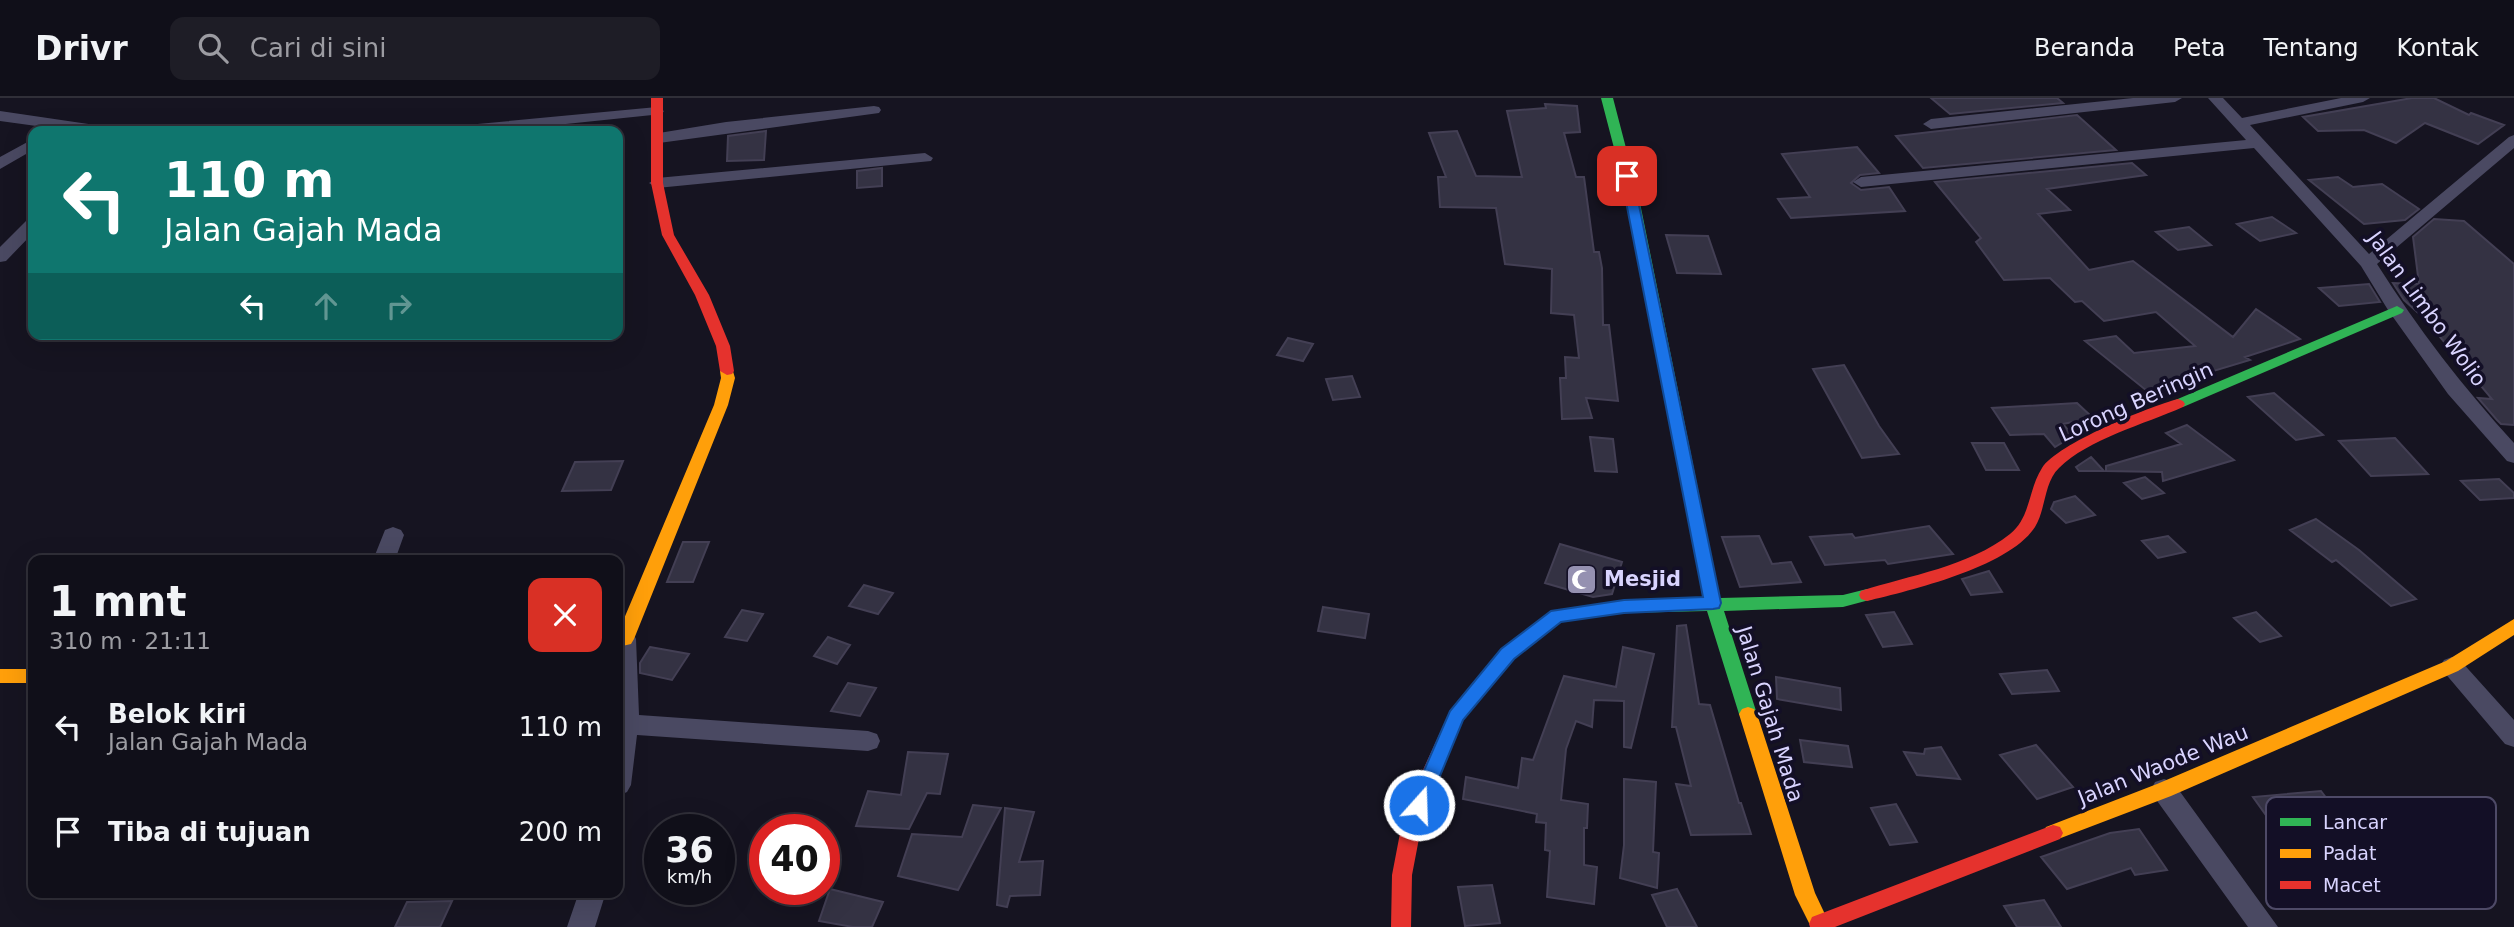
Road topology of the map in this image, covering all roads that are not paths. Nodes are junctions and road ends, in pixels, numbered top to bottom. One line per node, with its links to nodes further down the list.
1 (1606, 98): 27 (main road, Jalan Gajah Mada)
2 (2175, 98): 9 (street)
3 (2215, 98): 8 (street, Jalan Limbo Wolio)
4 (2363, 98): 8 (street)
5 (657, 105): 11 (street); 12 (main road)
6 (874, 110): 12 (street)
7 (0, 116): 10 (street)
8 (2238, 123): 14 (street, Jalan Limbo Wolio)
9 (1931, 124)
10 (45, 126)
11 (495, 126)
12 (659, 138): 19 (main road)
13 (2514, 140): 22 (street)
14 (2259, 144): 18 (street); 22 (street, Jalan Limbo Wolio)
15 (28, 147): 17 (street)
16 (925, 158): 19 (street)
17 (0, 164)
18 (1861, 182)
19 (657, 184): 29 (main road)
20 (28, 229): 21 (street)
21 (0, 257)
22 (2368, 262): 23 (street, Jalan Limbo Wolio)
23 (2397, 310): 24 (street, Jalan Limbo Wolio); 27 (main road, Lorong Beringin)
24 (2514, 456)
25 (393, 535): 26 (street)
26 (386, 555)
27 (1713, 603): 40 (main road, Jalan Gajah Mada); 42 (main road, Lorong Beringin)
28 (2514, 626): 31 (main road, Jalan Waode Wau)
29 (623, 637)
30 (623, 646): 34 (street)
31 (2452, 666): 35 (street); 38 (main road, Jalan Waode Wau)
32 (0, 676): 33 (main road)
33 (28, 676)
34 (625, 724): 36 (street); 37 (street)
35 (2514, 737)
36 (623, 741)
37 (868, 741)
38 (2164, 790): 40 (main road, Jalan Waode Wau); 43 (street)
39 (591, 898): 41 (street)
40 (1815, 926)
41 (582, 927)
42 (1401, 927)
43 (2264, 927)

